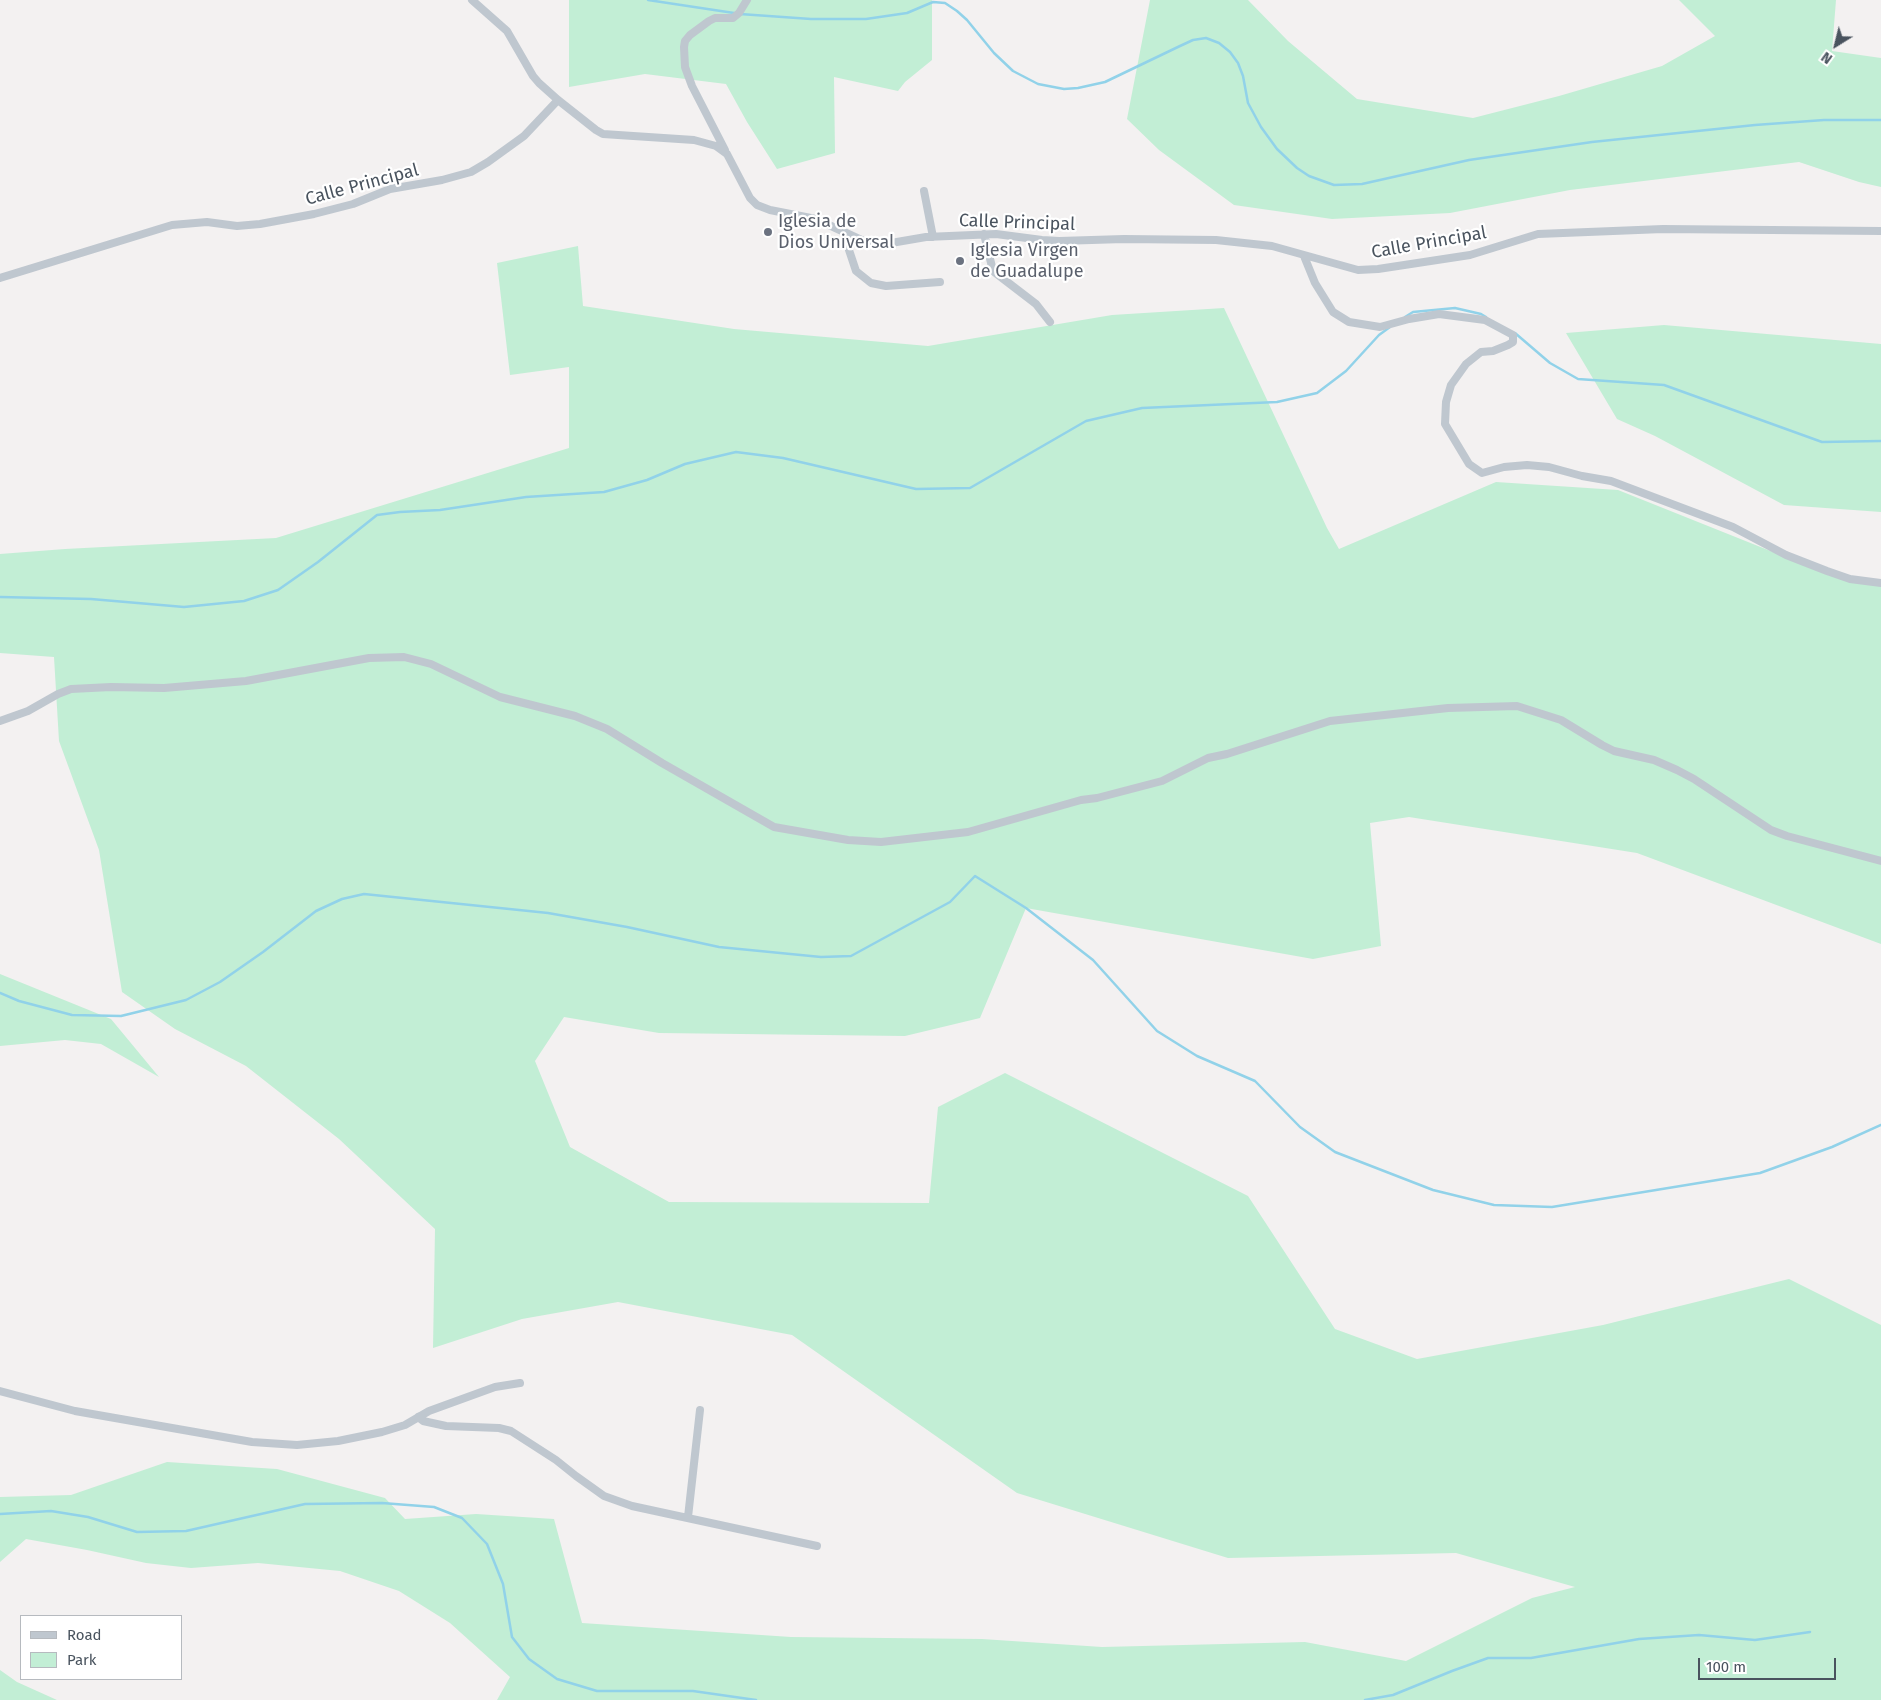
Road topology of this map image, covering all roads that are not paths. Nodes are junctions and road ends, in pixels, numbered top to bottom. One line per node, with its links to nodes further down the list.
1 (472, 0): 3 (street)
2 (747, 0): 4 (street, Calle Principal)
3 (558, 100): 4 (street); 11 (street, Calle Principal)
4 (727, 154): 7 (street, Calle Principal)
5 (924, 191): 9 (street)
6 (1881, 231): 10 (street, Calle Principal)
7 (846, 233): 9 (street, Calle Principal); 12 (street)
8 (984, 234): 9 (street, Calle Principal); 10 (street, Calle Principal); 13 (street)
9 (933, 237)
10 (1304, 256): 14 (street)
11 (0, 278)
12 (940, 282)
13 (1050, 322)
14 (1881, 583)
15 (0, 721): 16 (street)
16 (1881, 861)
17 (520, 1383): 20 (street)
18 (0, 1391): 20 (street)
19 (700, 1410): 21 (street)
20 (418, 1417): 21 (street)
21 (688, 1517): 22 (street)
22 (817, 1546)

